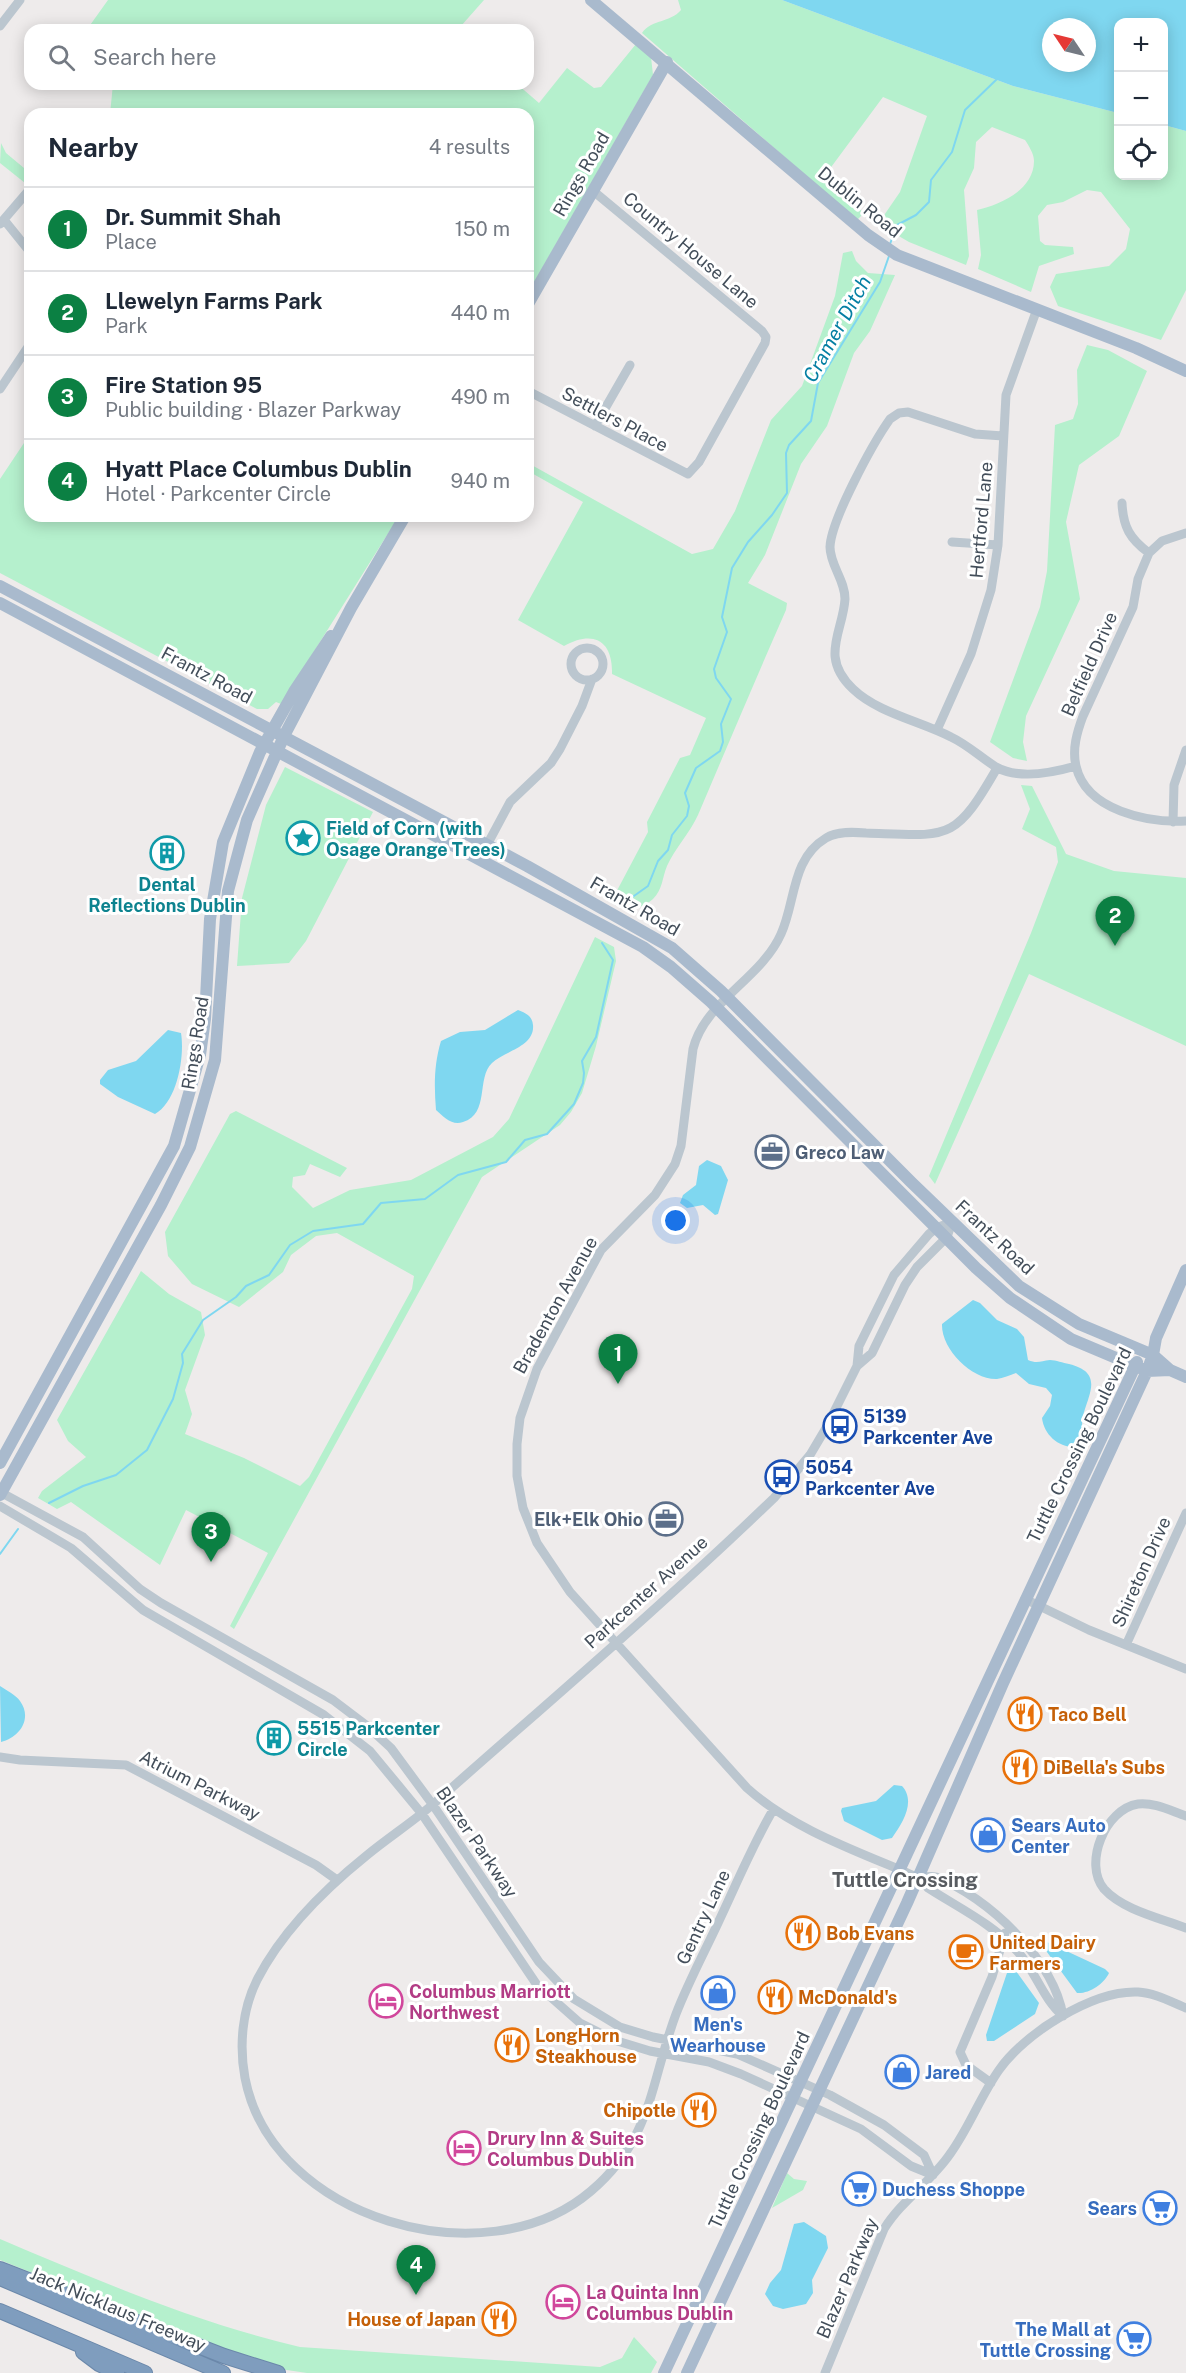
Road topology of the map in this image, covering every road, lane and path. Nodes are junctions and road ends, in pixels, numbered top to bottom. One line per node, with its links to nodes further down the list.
1 (20, 0): 3 (street)
2 (591, 0): 4 (main road, Dublin Road)
3 (0, 26)
4 (667, 62): 5 (main road, Rings Road); 10 (main road, Dublin Road)
5 (592, 190): 9 (main road, Rings Road); 18 (street, Country House Lane)
6 (24, 196): 7 (street)
7 (2, 222): 8 (street)
8 (24, 246)
9 (534, 293)
10 (1037, 309): 13 (main road, Dublin Road); 17 (street, Hertford Lane)
11 (24, 353): 14 (street)
12 (630, 365): 16 (street)
13 (1186, 371)
14 (0, 389)
15 (534, 394): 16 (street, Settlers Place)
16 (595, 426): 18 (street, Settlers Place)
17 (1003, 436): 23 (street, Hertford Lane); 28 (street)
18 (688, 474)
19 (1122, 502): 24 (street)
20 (401, 522): 29 (main road, Rings Road)
21 (1186, 533): 24 (street)
22 (952, 542): 23 (street)
23 (998, 545): 28 (street, Hertford Lane)
24 (1149, 554): 33 (street, Belfield Drive)
25 (0, 586): 29 (main road, Frantz Road)
26 (0, 603): 30 (main road, Frantz Road)
27 (592, 679): 37 (street)
28 (936, 730): 34 (street)
29 (278, 733): 30 (main road, Rings Road); 31 (main road, Rings Road); 37 (main road, Frantz Road)
30 (264, 744): 31 (main road, Frantz Road); 50 (main road, Rings Road)
31 (277, 750): 38 (main road, Frantz Road); 51 (main road, Rings Road)
32 (1186, 750): 36 (street)
33 (1076, 766): 34 (street); 36 (street)
34 (997, 768): 39 (street, Bradenton Avenue)
35 (1186, 821): 36 (street)
36 (1173, 822)
37 (487, 844): 38 (street); 39 (main road, Frantz Road)
38 (480, 858): 40 (main road, Frantz Road)
39 (729, 998): 40 (street, Bradenton Avenue); 41 (main road, Frantz Road)
40 (718, 1009): 42 (main road, Frantz Road); 56 (street, Bradenton Avenue)
41 (952, 1222): 42 (street, Parkcenter Avenue); 43 (street, Parkcenter Avenue); 45 (main road, Frantz Road)
42 (936, 1228): 43 (main road, Frantz Road); 46 (street, Parkcenter Avenue)
43 (947, 1237): 45 (main road, Frantz Road); 46 (street, Parkcenter Avenue)
44 (1186, 1270): 45 (main road, Tuttle Crossing Boulevard)
45 (1143, 1357): 47 (main road, Frantz Road); 48 (main road, Tuttle Crossing Boulevard); 48 (main road, Frantz Road); 54 (main road, Tuttle Crossing Boulevard)
46 (857, 1366): 56 (street, Parkcenter Avenue)
47 (1170, 1370): 48 (main road, Frantz Road); 49 (main road, Frantz Road)
48 (1147, 1371): 55 (main road, Tuttle Crossing Boulevard)
49 (1186, 1377)
50 (0, 1462)
51 (0, 1493): 60 (street, Blazer Parkway)
52 (0, 1506): 62 (street, Blazer Parkway)
53 (1186, 1513): 57 (street, Shireton Drive)
54 (1025, 1599): 55 (street); 64 (main road, Tuttle Crossing Boulevard)
55 (1038, 1606): 57 (street); 65 (main road, Tuttle Crossing Boulevard)
56 (616, 1642): 60 (street, Parkcenter Avenue); 61 (street, Bradenton Avenue)
57 (1126, 1645): 58 (street)
58 (1186, 1669)
59 (0, 1757): 66 (street, Atrium Parkway)
60 (433, 1805): 62 (street, Parkcenter Avenue); 72 (street, Blazer Parkway)
61 (772, 1810): 64 (street, Bradenton Avenue); 72 (street, Gentry Lane)
62 (422, 1814): 66 (street, Parkcenter Avenue); 73 (street, Blazer Parkway)
63 (1186, 1816): 68 (street)
64 (900, 1870): 65 (street, Bradenton Avenue); 74 (main road, Tuttle Crossing Boulevard)
65 (918, 1877): 67 (street, Bradenton Avenue); 69 (street, Bradenton Avenue); 76 (main road, Tuttle Crossing Boulevard)
66 (337, 1880): 73 (street, Gentry Lane)
67 (1007, 1924): 69 (street); 71 (street, Bradenton Avenue)
68 (1186, 1928)
69 (1004, 1937): 71 (street, Bradenton Avenue); 75 (street)
70 (1186, 2008): 71 (street, Blazer Parkway)
71 (1064, 2016): 75 (street, Blazer Parkway)
72 (668, 2040): 73 (street, Gentry Lane); 74 (street, Blazer Parkway)
73 (665, 2054): 77 (street, Blazer Parkway)
74 (802, 2082): 76 (street, Blazer Parkway); 77 (main road, Tuttle Crossing Boulevard)
75 (991, 2083): 79 (street, Blazer Parkway)
76 (820, 2090): 78 (main road, Tuttle Crossing Boulevard); 79 (street, Blazer Parkway)
77 (794, 2098): 78 (street, Blazer Parkway); 88 (main road, Tuttle Crossing Boulevard)
78 (813, 2107): 79 (street, Blazer Parkway); 89 (main road, Tuttle Crossing Boulevard)
79 (933, 2175): 90 (street, Blazer Parkway)
80 (0, 2269): 87 (highway)
81 (0, 2278): 86 (highway, Jack Nicklaus Freeway)
82 (0, 2312): 83 (highway)
83 (70, 2341): 84 (highway); 85 (highway)
84 (117, 2373)
85 (145, 2373)
86 (223, 2373)
87 (278, 2373)
88 (664, 2373)
89 (687, 2373)
90 (825, 2373)

